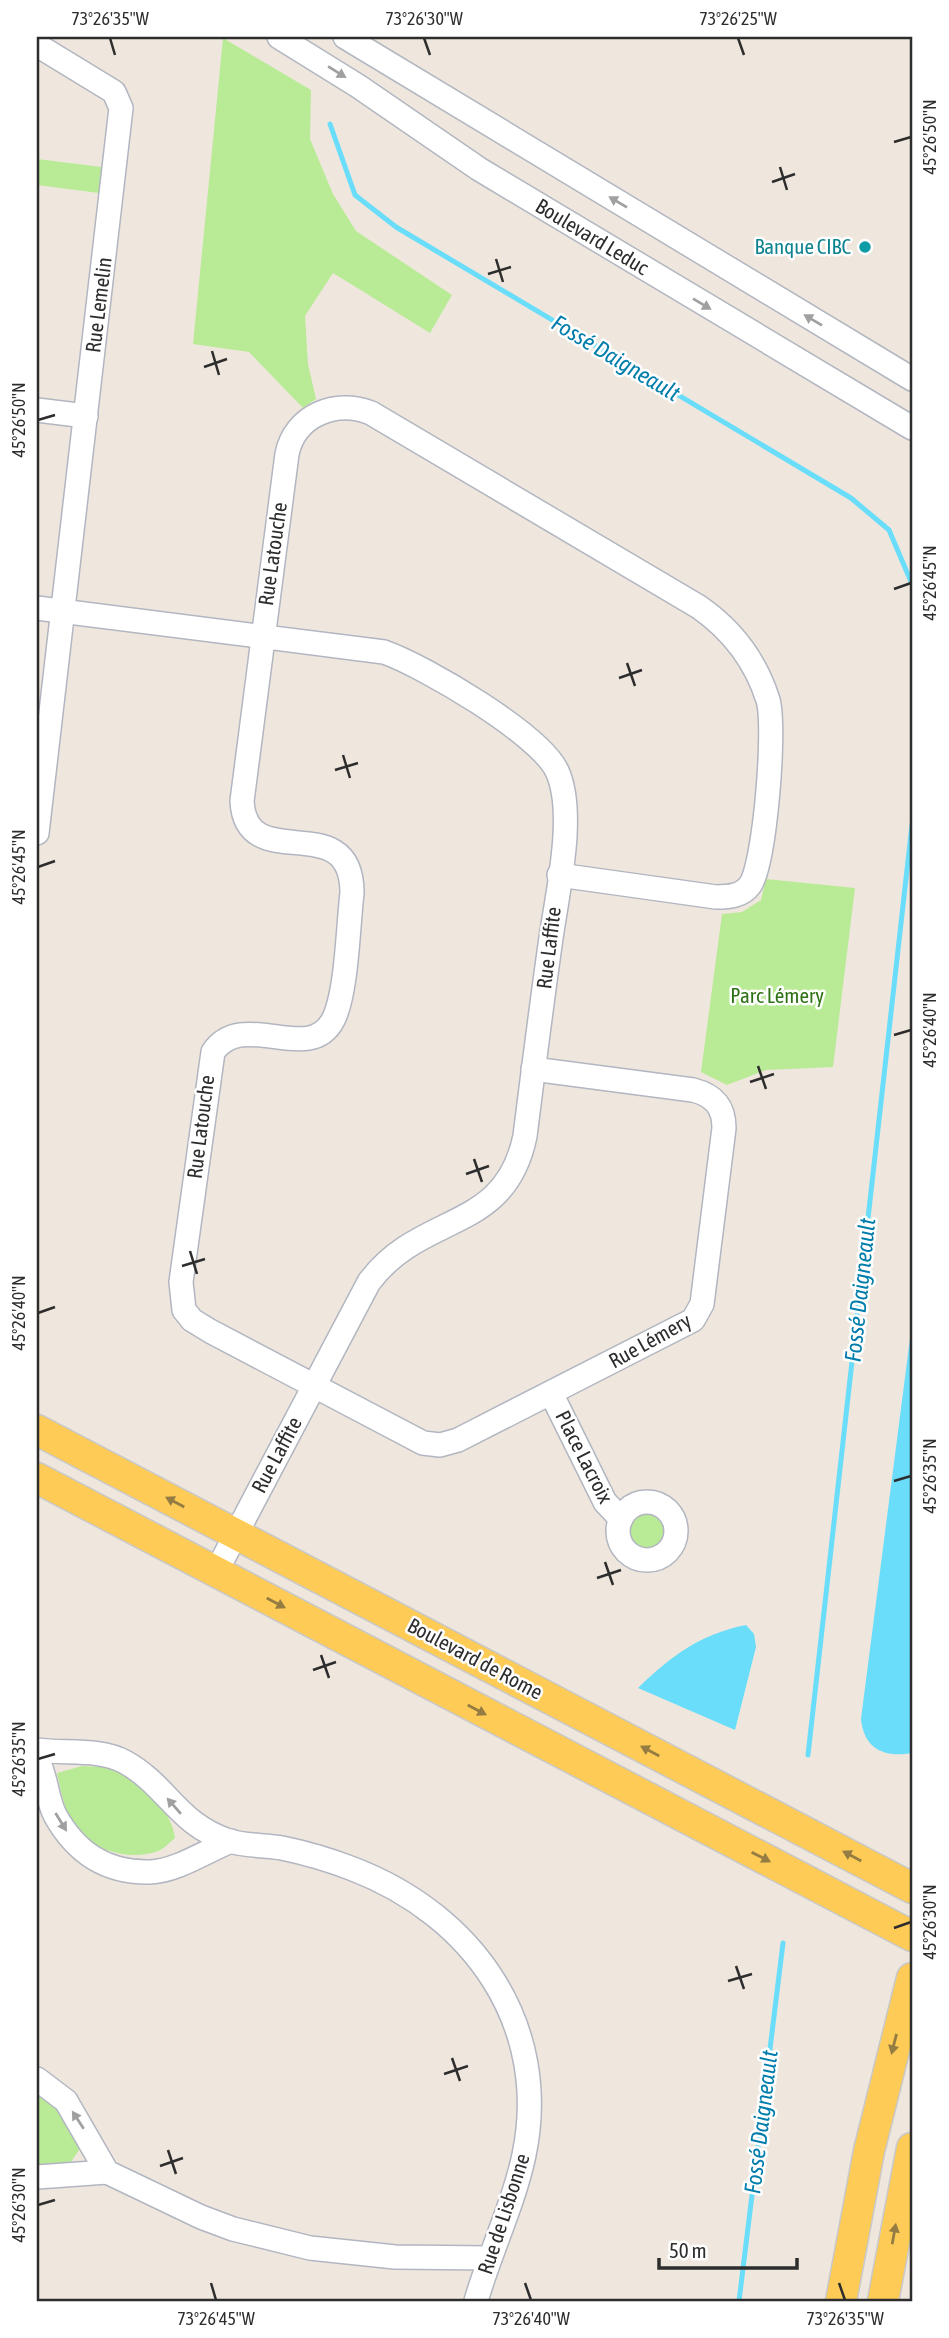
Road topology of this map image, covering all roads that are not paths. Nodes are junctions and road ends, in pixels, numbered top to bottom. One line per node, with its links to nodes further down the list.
1 (279, 37): 7 (street, Boulevard Leduc, one-way to 7)
2 (345, 37): 4 (street, Boulevard Leduc, one-way to 2)
3 (37, 45): 6 (street, Rue Lemelin)
4 (912, 379)
5 (37, 410): 6 (street)
6 (86, 416): 9 (street, Rue Lemelin)
7 (912, 428)
8 (37, 608): 9 (street, Rue Laffite)
9 (64, 611): 10 (street, Rue Laffite); 11 (street, Rue Lemelin)
10 (262, 636): 12 (street, Rue Laffite); 12 (street, Rue Latouche); 14 (street, Rue Latouche)
11 (37, 822)
12 (559, 875): 13 (street, Rue Laffite)
13 (533, 1069): 14 (street, Rue Laffite); 15 (street, Rue Lémery)
14 (313, 1386): 15 (street, Rue Lémery); 19 (street, Rue Laffite)
15 (551, 1393): 18 (street, Place Lacroix)
16 (37, 1430): 19 (main road, Boulevard de Rome, one-way to 16)
17 (37, 1478): 20 (main road, Boulevard de Rome)
18 (621, 1519)
19 (236, 1534): 20 (street, Rue Laffite); 24 (main road, Boulevard de Rome, one-way to 19)
20 (216, 1572): 25 (main road, Boulevard de Rome, one-way to 25)
21 (37, 1750): 23 (street, Rue de Lisbonne, one-way to 21)
22 (37, 1759): 23 (street, one-way to 23)
23 (231, 1842): 31 (street, Rue de Lisbonne)
24 (912, 1888)
25 (912, 1936)
26 (912, 1978): 33 (main road, one-way to 33)
27 (37, 2079): 29 (street, one-way to 27)
28 (912, 2148): 34 (main road, one-way to 28)
29 (107, 2172): 30 (street); 31 (street)
30 (37, 2177)
31 (490, 2258): 32 (street, Rue de Lisbonne)
32 (477, 2301)
33 (841, 2301)
34 (883, 2301)

